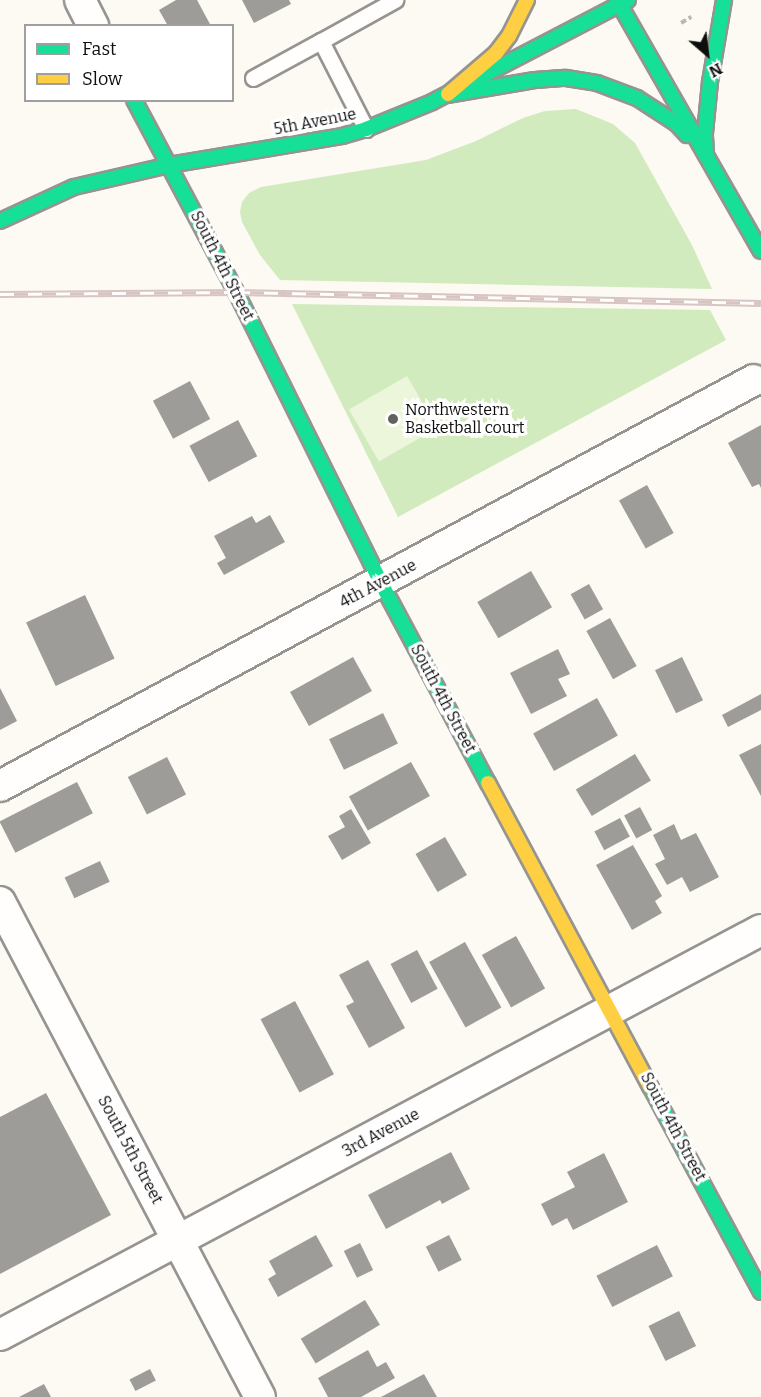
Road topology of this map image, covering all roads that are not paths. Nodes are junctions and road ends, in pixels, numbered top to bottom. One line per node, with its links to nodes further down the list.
1 (80, 0): 6 (street)
2 (394, 0): 7 (lane)
3 (527, 0): 9 (main road)
4 (724, 0): 12 (main road)
5 (622, 2): 9 (main road, 5th Avenue); 12 (main road)
6 (92, 24)
7 (321, 41): 8 (lane); 11 (lane)
8 (253, 78)
9 (447, 95): 11 (main road, 5th Avenue); 12 (main road)
10 (135, 102): 13 (main road, South 4th Street)
11 (366, 129): 13 (main road, 5th Avenue)
12 (707, 156): 15 (main road)
13 (170, 165): 14 (main road, 5th Avenue); 17 (main road, South 4th Street)
14 (0, 221)
15 (758, 245)
16 (754, 380): 17 (street, 4th Avenue)
17 (381, 583): 18 (street, 4th Avenue); 21 (main road, South 4th Street)
18 (0, 786)
19 (0, 902): 22 (street, South 5th Street)
20 (761, 930): 21 (street, 3rd Avenue)
21 (610, 1010): 22 (street, 3rd Avenue); 23 (main road, South 4th Street)
22 (179, 1241): 24 (street, 3rd Avenue); 25 (street, South 5th Street)
23 (761, 1292)
24 (0, 1335)
25 (260, 1397)

